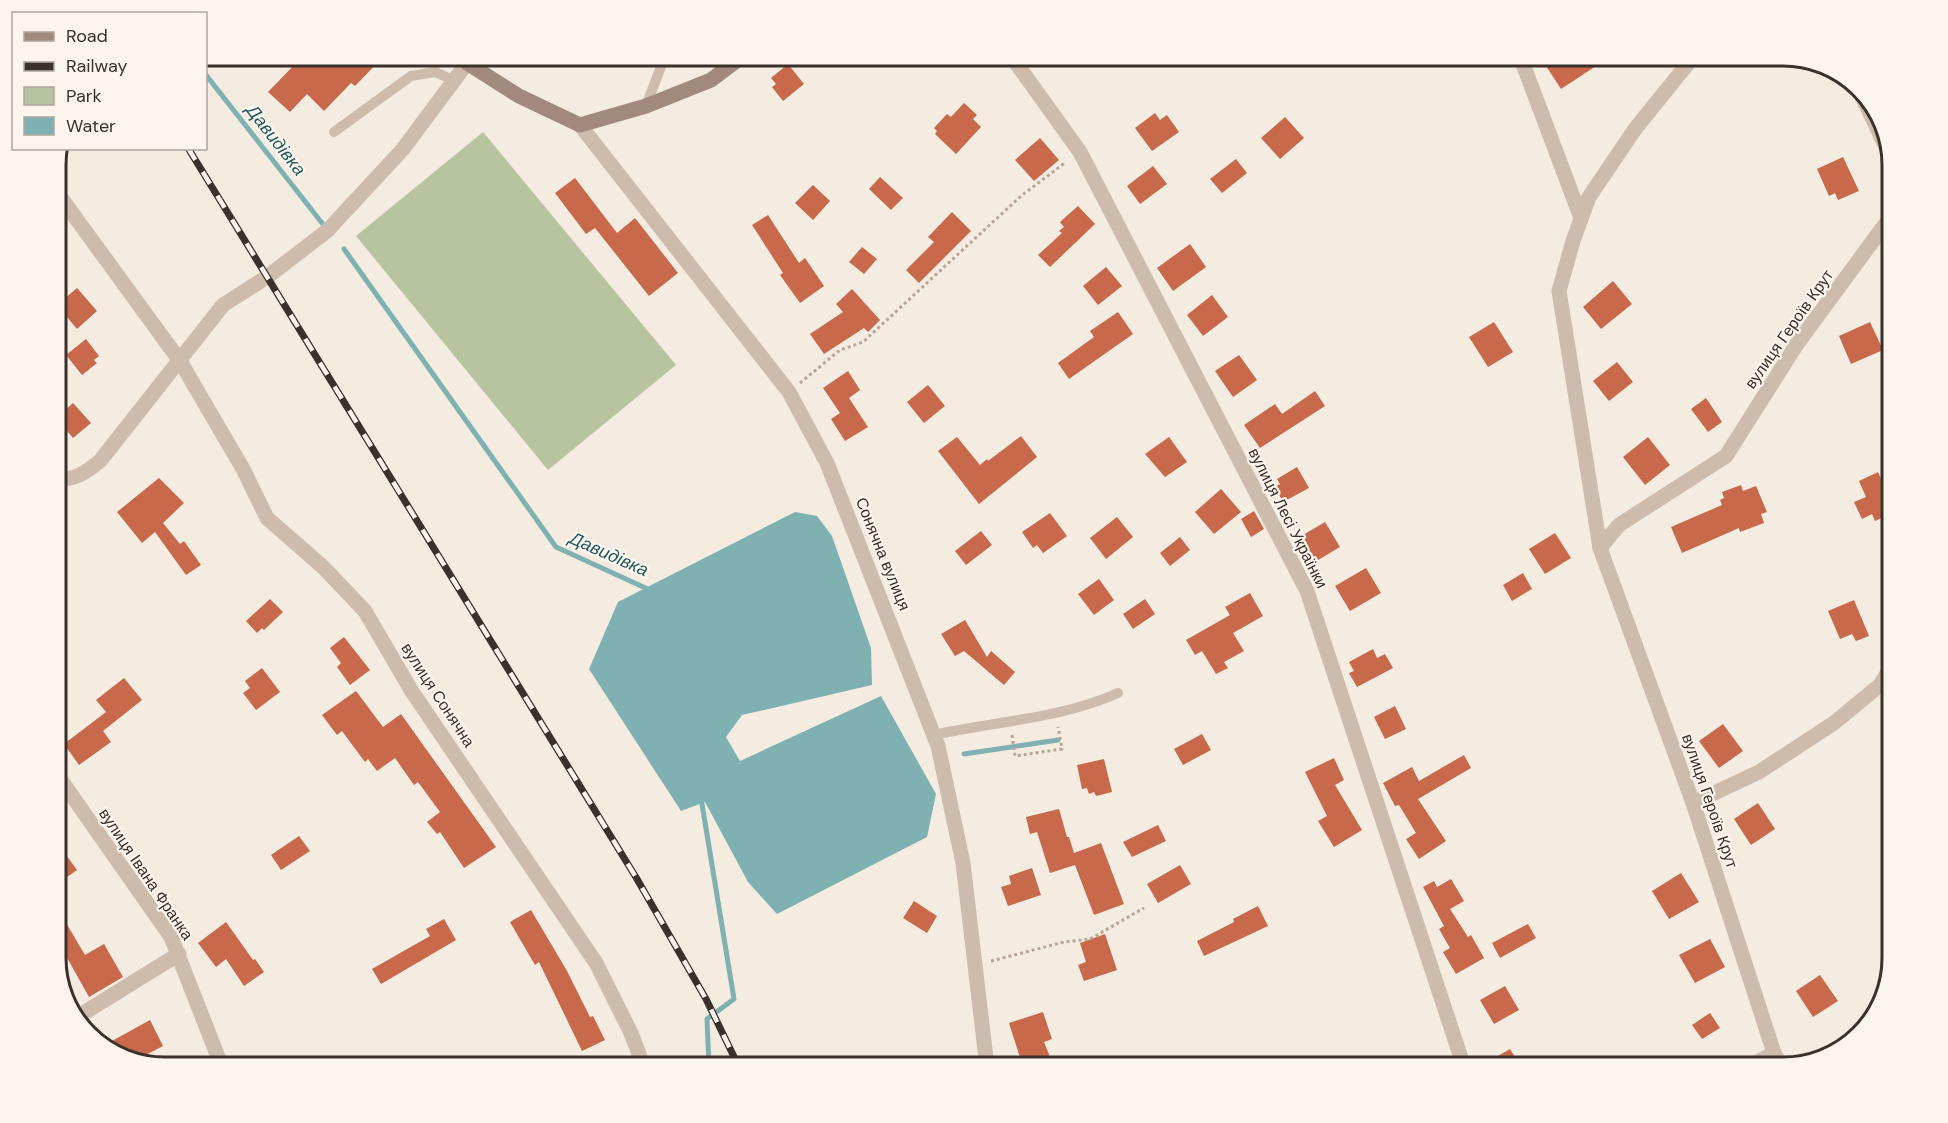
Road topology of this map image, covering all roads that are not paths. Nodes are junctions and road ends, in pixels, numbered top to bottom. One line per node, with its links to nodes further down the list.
1 (460, 66): 8 (street)
2 (474, 66): 10 (street)
3 (661, 66): 9 (lane)
4 (730, 66): 9 (street)
5 (1018, 66): 29 (street, вулиця Лесі Українки)
6 (1524, 66): 13 (street)
7 (1686, 66): 13 (street, вулиця Героїв Крут)
8 (453, 80): 11 (lane); 15 (street)
9 (646, 106): 10 (street)
10 (580, 125): 20 (street, Сонячна вулиця)
11 (334, 132)
12 (66, 205): 15 (street, вулиця Сонячна)
13 (1581, 218): 17 (street, вулиця Героїв Крут)
14 (1882, 229): 17 (street, вулиця Героїв Крут)
15 (180, 361): 16 (street); 27 (street, вулиця Сонячна)
16 (66, 479)
17 (1600, 548): 22 (street, вулиця Героїв Крут)
18 (1882, 682): 22 (street)
19 (1118, 693): 20 (lane)
20 (934, 735): 28 (street, Сонячна вулиця)
21 (66, 787): 23 (street, вулиця Івана Франка)
22 (1693, 803): 25 (street, вулиця Героїв Крут)
23 (179, 954): 24 (street); 26 (street, вулиця Івана Франка)
24 (83, 1013)
25 (1774, 1053): 30 (street); 31 (street, вулиця Героїв Крут)
26 (218, 1057)
27 (640, 1057)
28 (986, 1057)
29 (1460, 1057)
30 (1767, 1057)
31 (1776, 1057)

